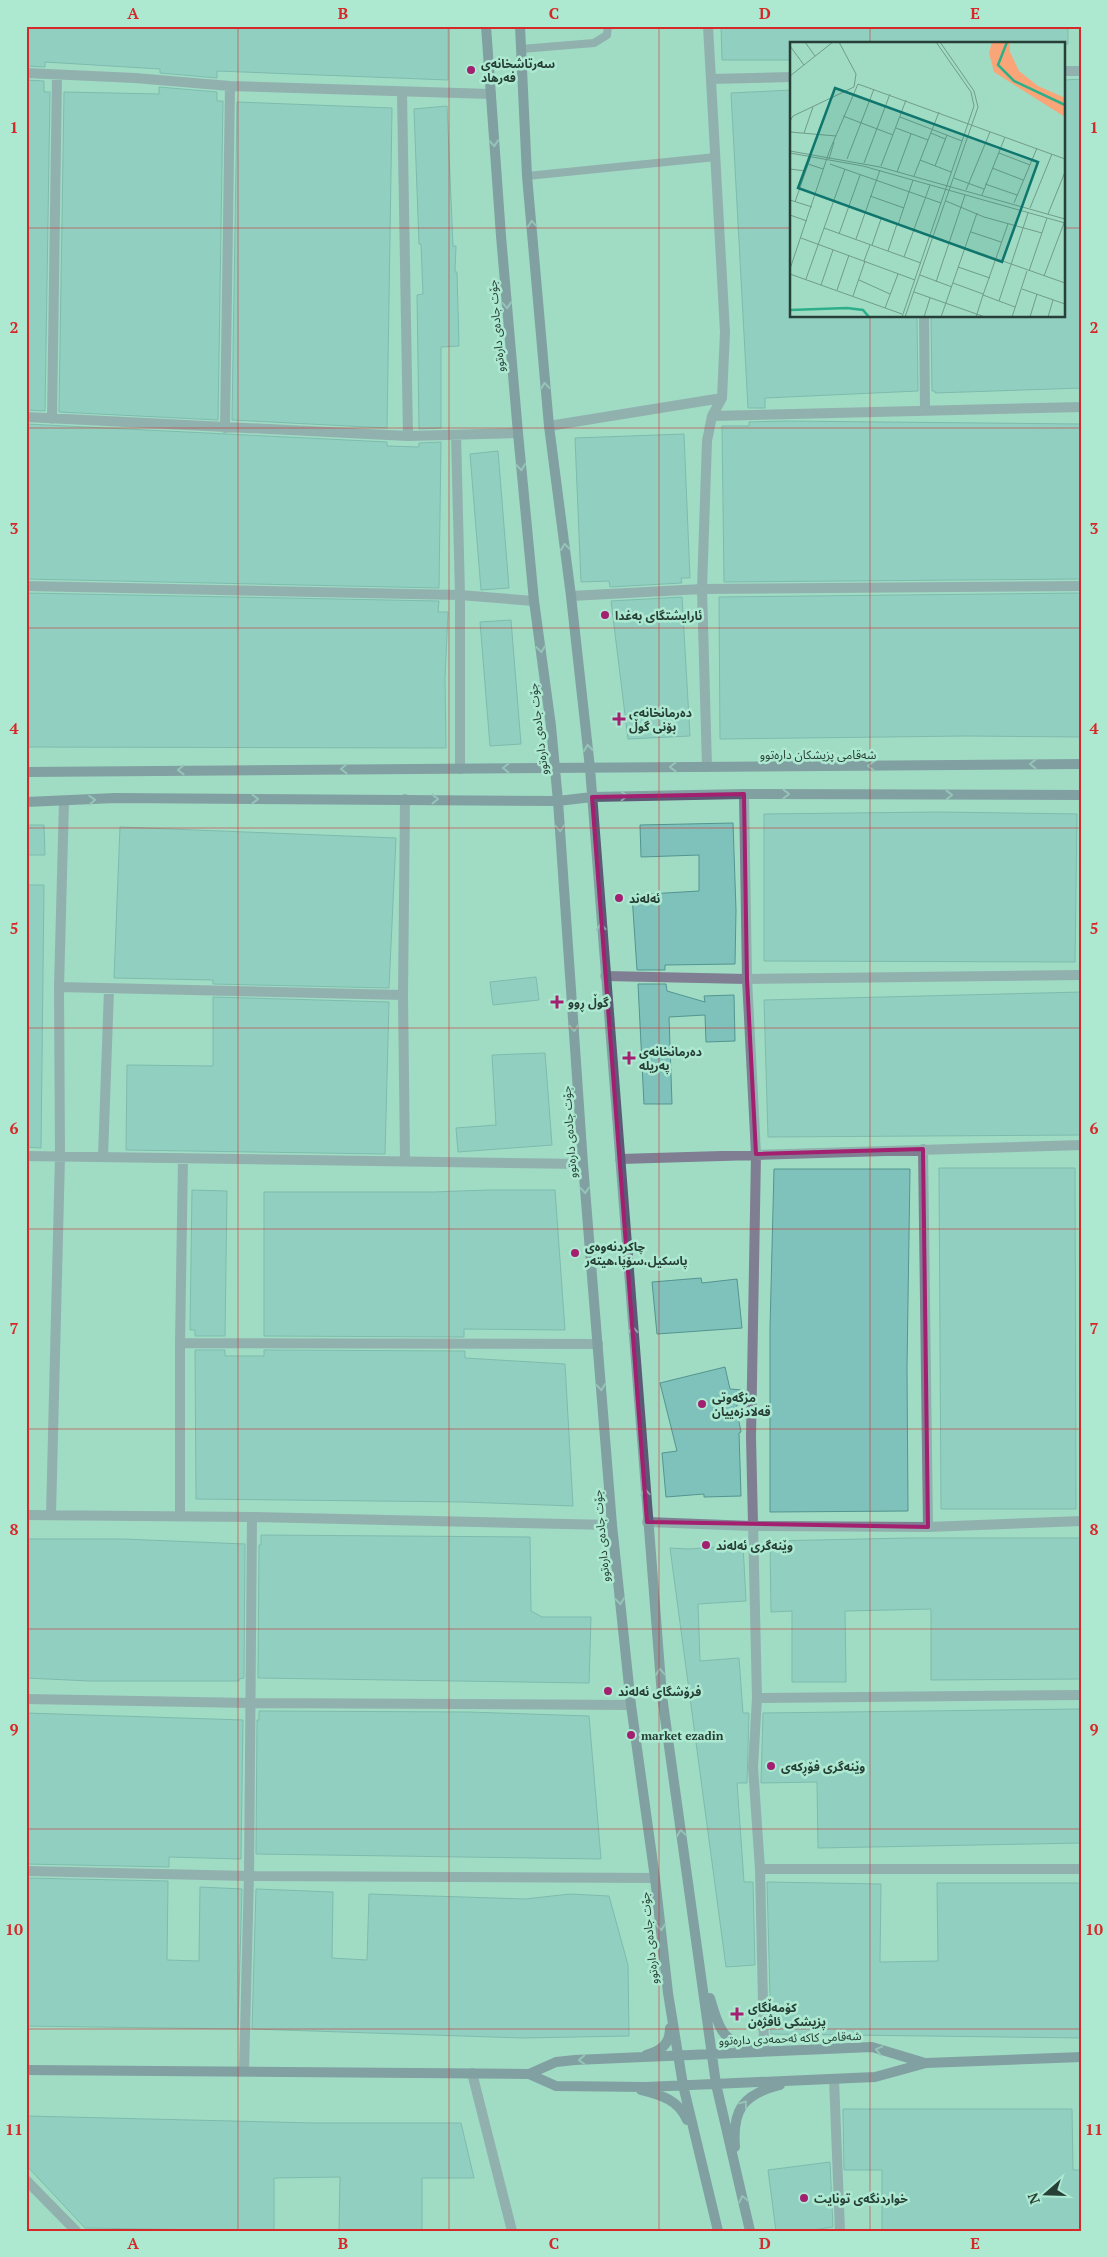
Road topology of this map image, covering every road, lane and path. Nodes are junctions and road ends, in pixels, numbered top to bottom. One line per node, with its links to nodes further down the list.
1 (486, 26): 14 (main road, جۆت جادەی دارەتوو)
2 (520, 26): 5 (main road)
3 (608, 26): 5 (lane)
4 (708, 26): 11 (street)
5 (521, 49): 16 (main road)
6 (1066, 71): 7 (street)
7 (1082, 72)
8 (26, 73): 9 (street)
9 (57, 75): 12 (street); 23 (street)
10 (790, 77): 11 (street)
11 (711, 79): 15 (street)
12 (230, 86): 13 (street); 25 (street)
13 (402, 93): 14 (street); 28 (street)
14 (491, 94): 26 (main road, جۆت جادەی دارەتوو, one-way to 26)
15 (716, 157): 16 (lane); 18 (street)
16 (527, 176): 24 (main road, one-way to 16)
17 (924, 318): 20 (street)
18 (722, 398): 21 (street); 24 (street)
19 (1082, 408): 20 (street)
20 (925, 410): 21 (street)
21 (712, 416): 31 (street)
22 (26, 417): 23 (street)
23 (52, 419): 25 (street)
24 (549, 426): 33 (main road, one-way to 24)
25 (225, 428): 28 (street)
26 (518, 433): 27 (street); 34 (main road, جۆت جادەی دارەتوو, one-way to 34)
27 (456, 435): 28 (street); 32 (street)
28 (408, 436)
29 (26, 586): 32 (street)
30 (1082, 586): 31 (street)
31 (702, 589): 33 (street); 36 (street)
32 (460, 595): 34 (street); 37 (street)
33 (571, 596): 39 (main road, one-way to 33)
34 (534, 601): 38 (main road, جۆت جادەی دارەتوو, one-way to 38)
35 (1082, 764): 36 (main road, شەقامی پزیشکان دارەتوو, one-way to 36)
36 (707, 767): 39 (main road, شەقامی پزیشکان دارەتوو, one-way to 39)
37 (460, 768): 38 (main road, شەقامی پزیشکان دارەتوو, one-way to 37); 40 (main road, شەقامی پزیشکان دارەتوو, one-way to 40)
38 (555, 768): 39 (main road, شەقامی پزیشکان دارەتوو); 45 (main road, جۆت جادەی دارەتوو)
39 (590, 768): 43 (main road)
40 (26, 772)
41 (744, 794): 42 (main road, one-way to 42); 43 (main road, one-way to 41); 50 (street)
42 (1082, 795)
43 (592, 797): 45 (main road); 49 (main road, one-way to 43)
44 (406, 799): 45 (main road, one-way to 45); 46 (main road, one-way to 44); 53 (street)
45 (558, 800): 63 (main road, جۆت جادەی دارەتوو, one-way to 63)
46 (64, 801): 47 (main road); 51 (street)
47 (26, 802)
48 (1082, 975): 50 (street)
49 (605, 976): 50 (street); 61 (main road)
50 (747, 979): 56 (street)
51 (59, 987): 52 (street); 58 (street)
52 (109, 989): 53 (street); 59 (street)
53 (403, 995): 62 (street)
54 (1082, 1144): 55 (street)
55 (923, 1149): 56 (street); 74 (street)
56 (756, 1154): 61 (street); 73 (street)
57 (26, 1156): 58 (street)
58 (60, 1156): 59 (street); 67 (street)
59 (103, 1157): 60 (street)
60 (184, 1158): 62 (street); 64 (street)
61 (620, 1159): 71 (main road, one-way to 61)
62 (405, 1161): 63 (street)
63 (583, 1164): 65 (main road, جۆت جادەی دارەتوو, one-way to 65)
64 (180, 1344): 65 (street); 68 (street)
65 (598, 1344): 72 (main road, جۆت جادەی دارەتوو, one-way to 72)
66 (26, 1515): 67 (street)
67 (51, 1515): 68 (street)
68 (180, 1516): 69 (street)
69 (252, 1517): 72 (street); 78 (street)
70 (1082, 1521): 74 (street)
71 (647, 1522): 73 (street); 85 (main road, one-way to 71)
72 (612, 1526): 79 (main road, جۆت جادەی دارەتوو, one-way to 79)
73 (752, 1526): 74 (street); 76 (street)
74 (928, 1527)
75 (1082, 1696): 76 (street)
76 (757, 1698): 80 (street)
77 (26, 1699): 78 (street)
78 (250, 1703): 79 (street); 83 (street)
79 (631, 1705): 84 (main road, جۆت جادەی دارەتوو)
80 (760, 1869): 81 (street); 87 (street)
81 (1082, 1869)
82 (26, 1871): 83 (street)
83 (249, 1876): 84 (street); 95 (street)
84 (655, 1878): 86 (main road, جۆت جادەی دارەتوو, one-way to 86)
85 (698, 1956): 87 (main road); 89 (main road)
86 (668, 1993): 90 (main road, جۆت جادەی دارەتوو); 92 (main road)
87 (764, 2047): 88 (main road)
88 (804, 2050): 89 (main road, شەقامی کاکە ئەحمەدی دارەتوو); 93 (main road, شەقامی کاکە ئەحمەدی دارەتوو, one-way to 88)
89 (713, 2053): 90 (main road, شەقامی کاکە ئەحمەدی دارەتوو); 100 (main road)
90 (678, 2056): 92 (main road, شەقامی کاکە ئەحمەدی دارەتوو); 101 (main road, جۆت جادەی دارەتوو)
91 (1082, 2057): 93 (main road, شەقامی کاکە ئەحمەدی دارەتوو)
92 (630, 2058): 97 (main road, one-way to 97)
93 (926, 2063): 98 (main road, شەقامی کاکە ئەحمەدی دارەتوو)
94 (26, 2070): 95 (main road)
95 (244, 2071): 96 (main road)
96 (472, 2073): 97 (main road); 107 (street)
97 (529, 2074): 102 (main road)
98 (834, 2079): 99 (main road, شەقامی کاکە ئەحمەدی دارەتوو); 110 (street)
99 (806, 2080): 100 (main road, شەقامی کاکە ئەحمەدی دارەتوو); 103 (main road, one-way to 99)
100 (716, 2084): 101 (main road, شەقامی کاکە ئەحمەدی دارەتوو); 103 (main road)
101 (683, 2085): 102 (main road, شەقامی کاکە ئەحمەدی دارەتوو); 104 (main road, جۆت جادەی دارەتوو)
102 (628, 2087): 104 (main road)
103 (736, 2168): 109 (main road, one-way to 103)
104 (705, 2178): 108 (main road, جۆت جادەی دارەتوو)
105 (26, 2180): 106 (street)
106 (76, 2231)
107 (512, 2231)
108 (718, 2231)
109 (750, 2231)
110 (840, 2231)

